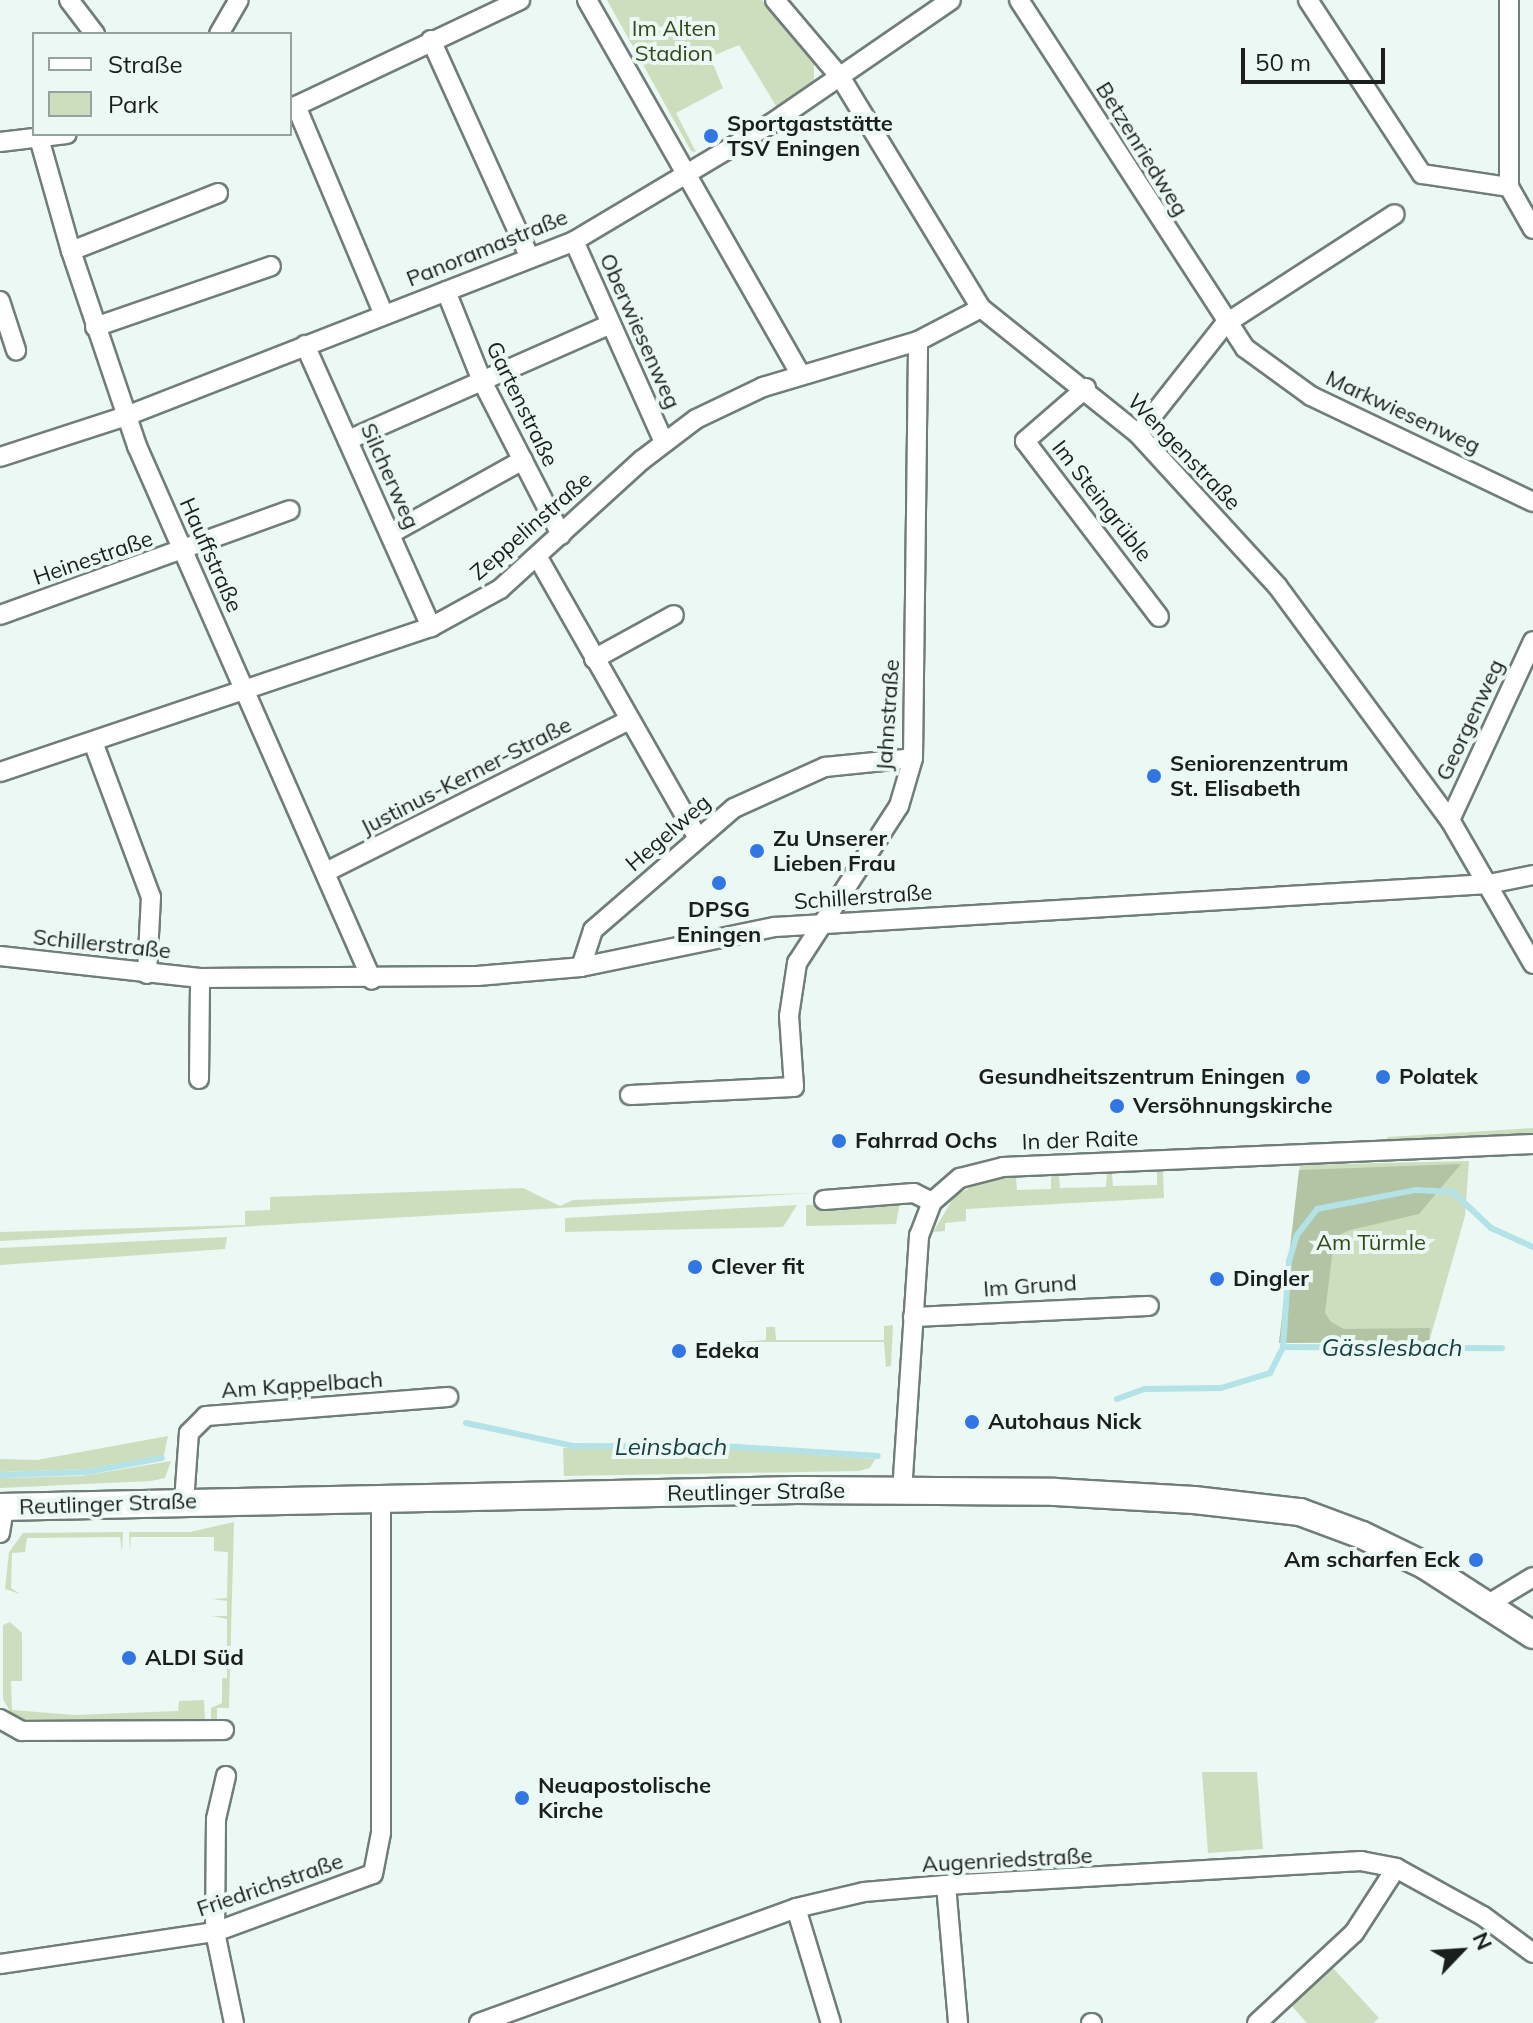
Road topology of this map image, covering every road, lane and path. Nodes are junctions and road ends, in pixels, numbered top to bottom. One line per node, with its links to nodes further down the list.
1 (69, 0): 10 (street)
2 (239, 0): 11 (street)
3 (520, 0): 12 (street)
4 (587, 0): 17 (street)
5 (775, 0): 13 (street, Wengenstraße)
6 (951, 0): 13 (street, Panoramastraße)
7 (1019, 0): 31 (street, Betzenriedweg)
8 (1308, 0): 18 (street)
9 (1509, 0): 18 (street)
10 (93, 32)
11 (220, 32)
12 (431, 40): 24 (street); 29 (street)
13 (841, 78): 17 (street, Panoramastraße); 28 (street, Wengenstraße)
14 (53, 136): 15 (street)
15 (39, 138): 16 (street); 23 (street, Hauffstraße)
16 (0, 142)
17 (690, 174): 22 (street, Panoramastraße); 36 (street)
18 (1509, 187): 21 (street)
19 (218, 193): 23 (street)
20 (1395, 214): 31 (street)
21 (1533, 229)
22 (574, 241): 24 (street, Panoramastraße); 30 (street, Oberwiesenweg)
23 (71, 251): 32 (street, Hauffstraße)
24 (530, 258): 26 (street, Panoramastraße)
25 (271, 266): 32 (street)
26 (446, 291): 29 (street, Panoramastraße); 37 (street, Gartenstraße)
27 (0, 301): 35 (street)
28 (981, 308): 33 (street, Zeppelinstraße); 38 (street, Wengenstraße)
29 (384, 315): 34 (street, Panoramastraße)
30 (611, 324): 37 (street); 42 (street, Oberwiesenweg)
31 (1225, 324): 40 (street); 45 (street, Markwiesenweg)
32 (95, 327): 39 (street, Hauffstraße)
33 (918, 341): 36 (street, Zeppelinstraße); 60 (street, Jahnstraße)
34 (305, 345): 39 (street, Panoramastraße); 41 (street, Silcherweg)
35 (16, 350)
36 (801, 375): 42 (street, Zeppelinstraße)
37 (482, 381): 41 (street); 44 (street, Gartenstraße)
38 (1086, 388): 40 (street, Wengenstraße); 53 (street, Im Steingrüble)
39 (126, 416): 43 (street, Panoramastraße); 49 (street, Hauffstraße)
40 (1138, 434): 62 (street, Wengenstraße)
41 (348, 440): 47 (street, Silcherweg)
42 (664, 442): 48 (street, Zeppelinstraße)
43 (0, 457)
44 (523, 460): 47 (street); 48 (street, Gartenstraße)
45 (1533, 502)
46 (290, 510): 49 (street, Heinestraße)
47 (390, 534): 54 (street, Silcherweg)
48 (561, 535): 50 (street, Zeppelinstraße)
49 (184, 552): 51 (street, Heinestraße); 57 (street, Hauffstraße)
50 (537, 556): 54 (street, Zeppelinstraße); 56 (street)
51 (0, 615)
52 (674, 615): 56 (street)
53 (1159, 617)
54 (431, 627): 57 (street, Zeppelinstraße)
55 (1533, 641): 62 (street, Georgenweg)
56 (594, 659): 58 (street)
57 (246, 693): 59 (street, Zeppelinstraße); 64 (street, Hauffstraße)
58 (627, 721): 63 (street); 64 (street, Justinus-Kerner-Straße)
59 (93, 742): 61 (street, Zeppelinstraße); 71 (street)
60 (913, 758): 63 (street, Hegelweg); 67 (street, Jahnstraße)
61 (0, 772)
62 (1450, 820): 66 (street, Wengenstraße)
63 (697, 836): 70 (street, Hegelweg)
64 (326, 872): 73 (street, Hauffstraße)
65 (1533, 875): 66 (street, Schillerstraße)
66 (1489, 884): 67 (street, Schillerstraße); 69 (street, Wengenstraße)
67 (826, 923): 70 (street, Schillerstraße); 75 (street, Jahnstraße)
68 (0, 956): 71 (street, Schillerstraße)
69 (1533, 964)
70 (581, 967): 73 (street, Schillerstraße)
71 (147, 974): 72 (street, Schillerstraße)
72 (200, 978): 73 (street, Schillerstraße); 74 (street)
73 (372, 980)
74 (199, 1079)
75 (630, 1095)
76 (1533, 1144): 78 (street, In der Raite)
77 (824, 1200): 78 (street)
78 (932, 1202): 80 (street)
79 (1149, 1306): 80 (street, Im Grund)
80 (913, 1317): 82 (street)
81 (448, 1397): 84 (street, Am Kappelbach)
82 (902, 1492): 83 (main road, Reutlinger Straße); 87 (main road, Reutlinger Straße)
83 (381, 1499): 84 (main road, Reutlinger Straße); 95 (street, Friedrichstraße)
84 (184, 1502): 85 (main road, Reutlinger Straße)
85 (1, 1516)
86 (1533, 1577): 87 (street)
87 (1490, 1603): 88 (main road, Reutlinger Straße)
88 (1533, 1635)
89 (0, 1719): 90 (street)
90 (224, 1730)
91 (226, 1776): 95 (street)
92 (1396, 1868): 93 (street, Augenriedstraße); 96 (street, Augenriedstraße); 102 (street)
93 (946, 1885): 94 (street, Augenriedstraße); 101 (street)
94 (796, 1908): 99 (street, Augenriedstraße); 100 (street)
95 (215, 1932): 97 (street, Friedrichstraße); 98 (street)
96 (1533, 1953)
97 (0, 1964)
98 (234, 2023)
99 (479, 2023)
100 (831, 2023)
101 (958, 2023)
102 (1257, 2023)

